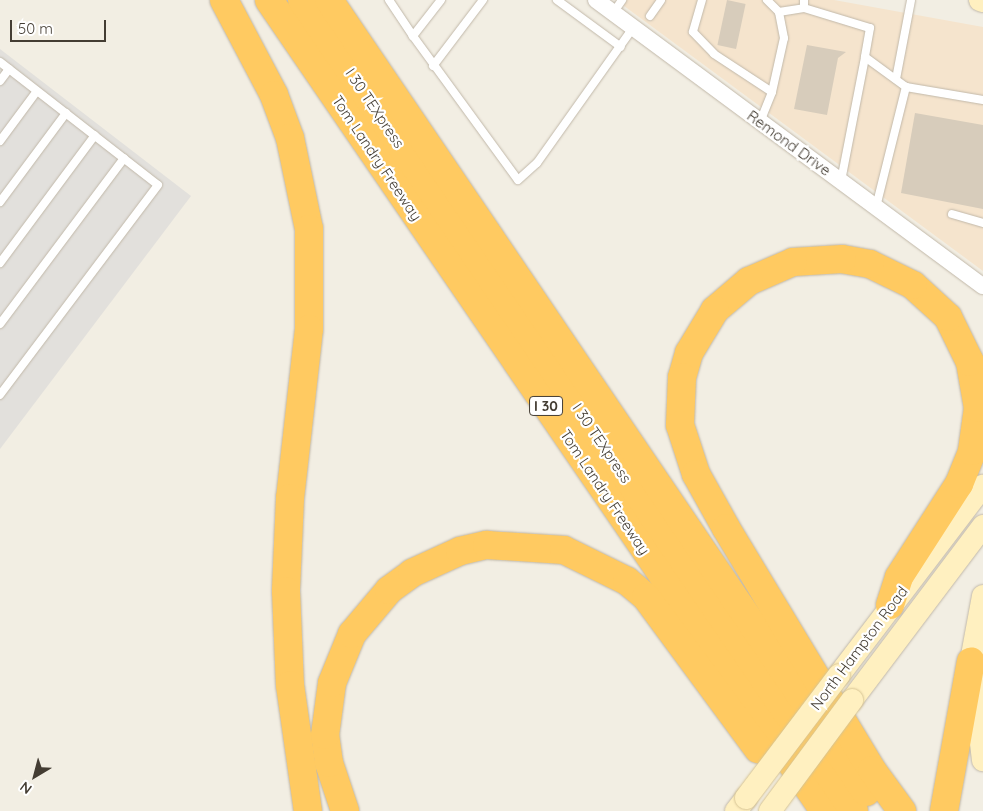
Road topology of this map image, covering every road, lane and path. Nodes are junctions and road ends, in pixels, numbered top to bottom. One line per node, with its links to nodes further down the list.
1 (224, 0): 53 (highway)
2 (269, 0): 57 (highway, Tom Landry Freeway / I 30)
3 (302, 0): 58 (highway, I 30 TEXpress)
4 (329, 0): 59 (highway)
5 (440, 0): 19 (lane)
6 (483, 0): 23 (lane)
7 (557, 0): 20 (lane)
8 (596, 0): 15 (street, Remond Drive)
9 (661, 0): 17 (lane)
10 (702, 0): 29 (lane)
11 (767, 0): 16 (lane)
12 (911, 0): 25 (lane)
13 (392, 2): 19 (lane)
14 (804, 4): 16 (lane); 21 (lane)
15 (617, 6): 18 (street, Remond Drive)
16 (779, 12): 29 (lane)
17 (650, 16)
18 (633, 28): 20 (lane); 32 (street, Remond Drive)
19 (413, 36): 23 (lane)
20 (621, 47): 23 (lane)
21 (865, 57): 25 (lane); 36 (lane)
22 (0, 62): 24 (lane)
23 (433, 66)
24 (9, 69): 26 (lane); 28 (lane)
25 (896, 79): 27 (lane)
26 (0, 81)
27 (906, 86): 30 (lane); 38 (lane)
28 (37, 91): 31 (lane); 34 (lane)
29 (772, 92): 32 (lane)
30 (983, 100)
31 (66, 113): 33 (lane); 37 (lane)
32 (760, 122): 36 (street, Remond Drive)
33 (95, 136): 35 (lane); 41 (lane)
34 (0, 141)
35 (124, 158): 43 (lane); 44 (lane)
36 (841, 181): 38 (street, Remond Drive)
37 (0, 202)
38 (876, 207): 42 (street, Remond Drive)
39 (952, 214): 40 (lane)
40 (983, 222)
41 (0, 262)
42 (983, 286)
43 (0, 324)
44 (0, 395)
45 (983, 486): 48 (main road, North Hampton Road)
46 (983, 526): 55 (main road, North Hampton Road, bridge)
47 (983, 596): 49 (main road)
48 (890, 605): 51 (main road, North Hampton Road, bridge); 60 (highway)
49 (971, 661): 50 (main road); 52 (highway)
50 (983, 760)
51 (741, 805)
52 (945, 806)
53 (309, 808)
54 (345, 811): 56 (highway)
55 (770, 811)
56 (802, 811)
57 (824, 811)
58 (854, 811)
59 (880, 811)
60 (902, 811)

